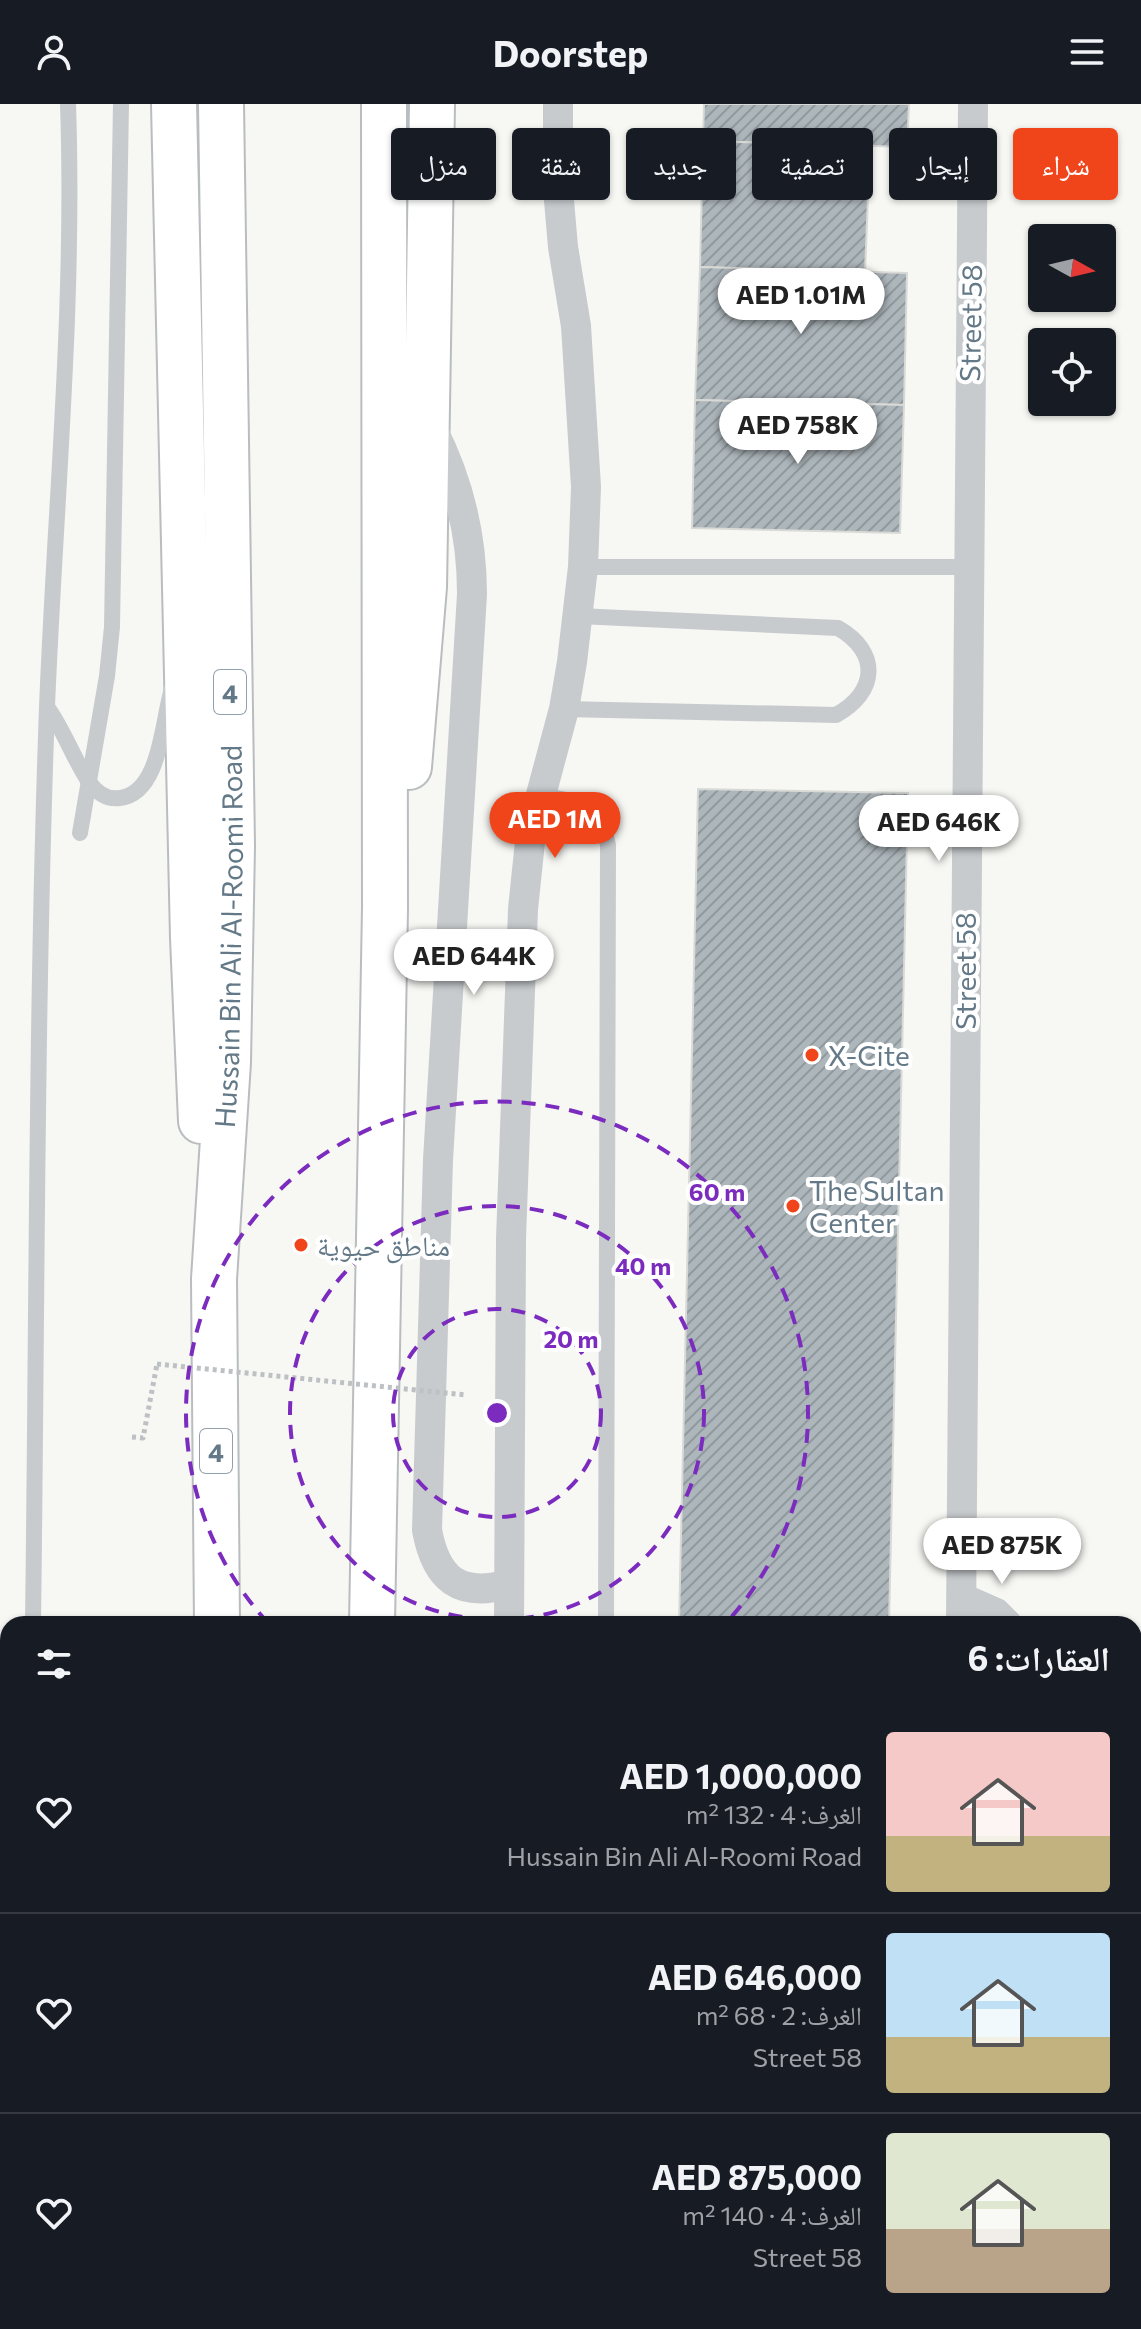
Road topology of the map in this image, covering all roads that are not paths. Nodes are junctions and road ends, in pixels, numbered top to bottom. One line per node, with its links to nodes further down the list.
1 (68, 104): 14 (lane)
2 (121, 104): 16 (lane)
3 (174, 104): 13 (highway)
4 (221, 104): 20 (highway, Hussain Bin Ali Al-Roomi Road / 4)
5 (384, 104): 19 (highway)
6 (432, 104): 9 (highway)
7 (558, 104): 10 (street)
8 (973, 104): 11 (street, Street 58)
9 (426, 417): 19 (highway); 21 (street)
10 (583, 567): 11 (lane); 12 (street)
11 (967, 567): 22 (street, Street 58)
12 (578, 616): 15 (street); 15 (lane)
13 (187, 650): 16 (lane); 20 (highway)
14 (47, 707): 16 (lane); 23 (lane)
15 (564, 709): 17 (street)
16 (87, 778): 18 (lane)
17 (539, 795): 21 (street); 27 (lane)
18 (80, 833)
19 (385, 908): 25 (highway)
20 (214, 1279): 24 (highway, Hussain Bin Ali Al-Roomi Road / 4)
21 (509, 1584): 26 (street)
22 (962, 1611): 28 (street, Street 58)
23 (33, 1616)
24 (217, 1616)
25 (372, 1616)
26 (509, 1616)
27 (606, 1616)
28 (999, 1616)

